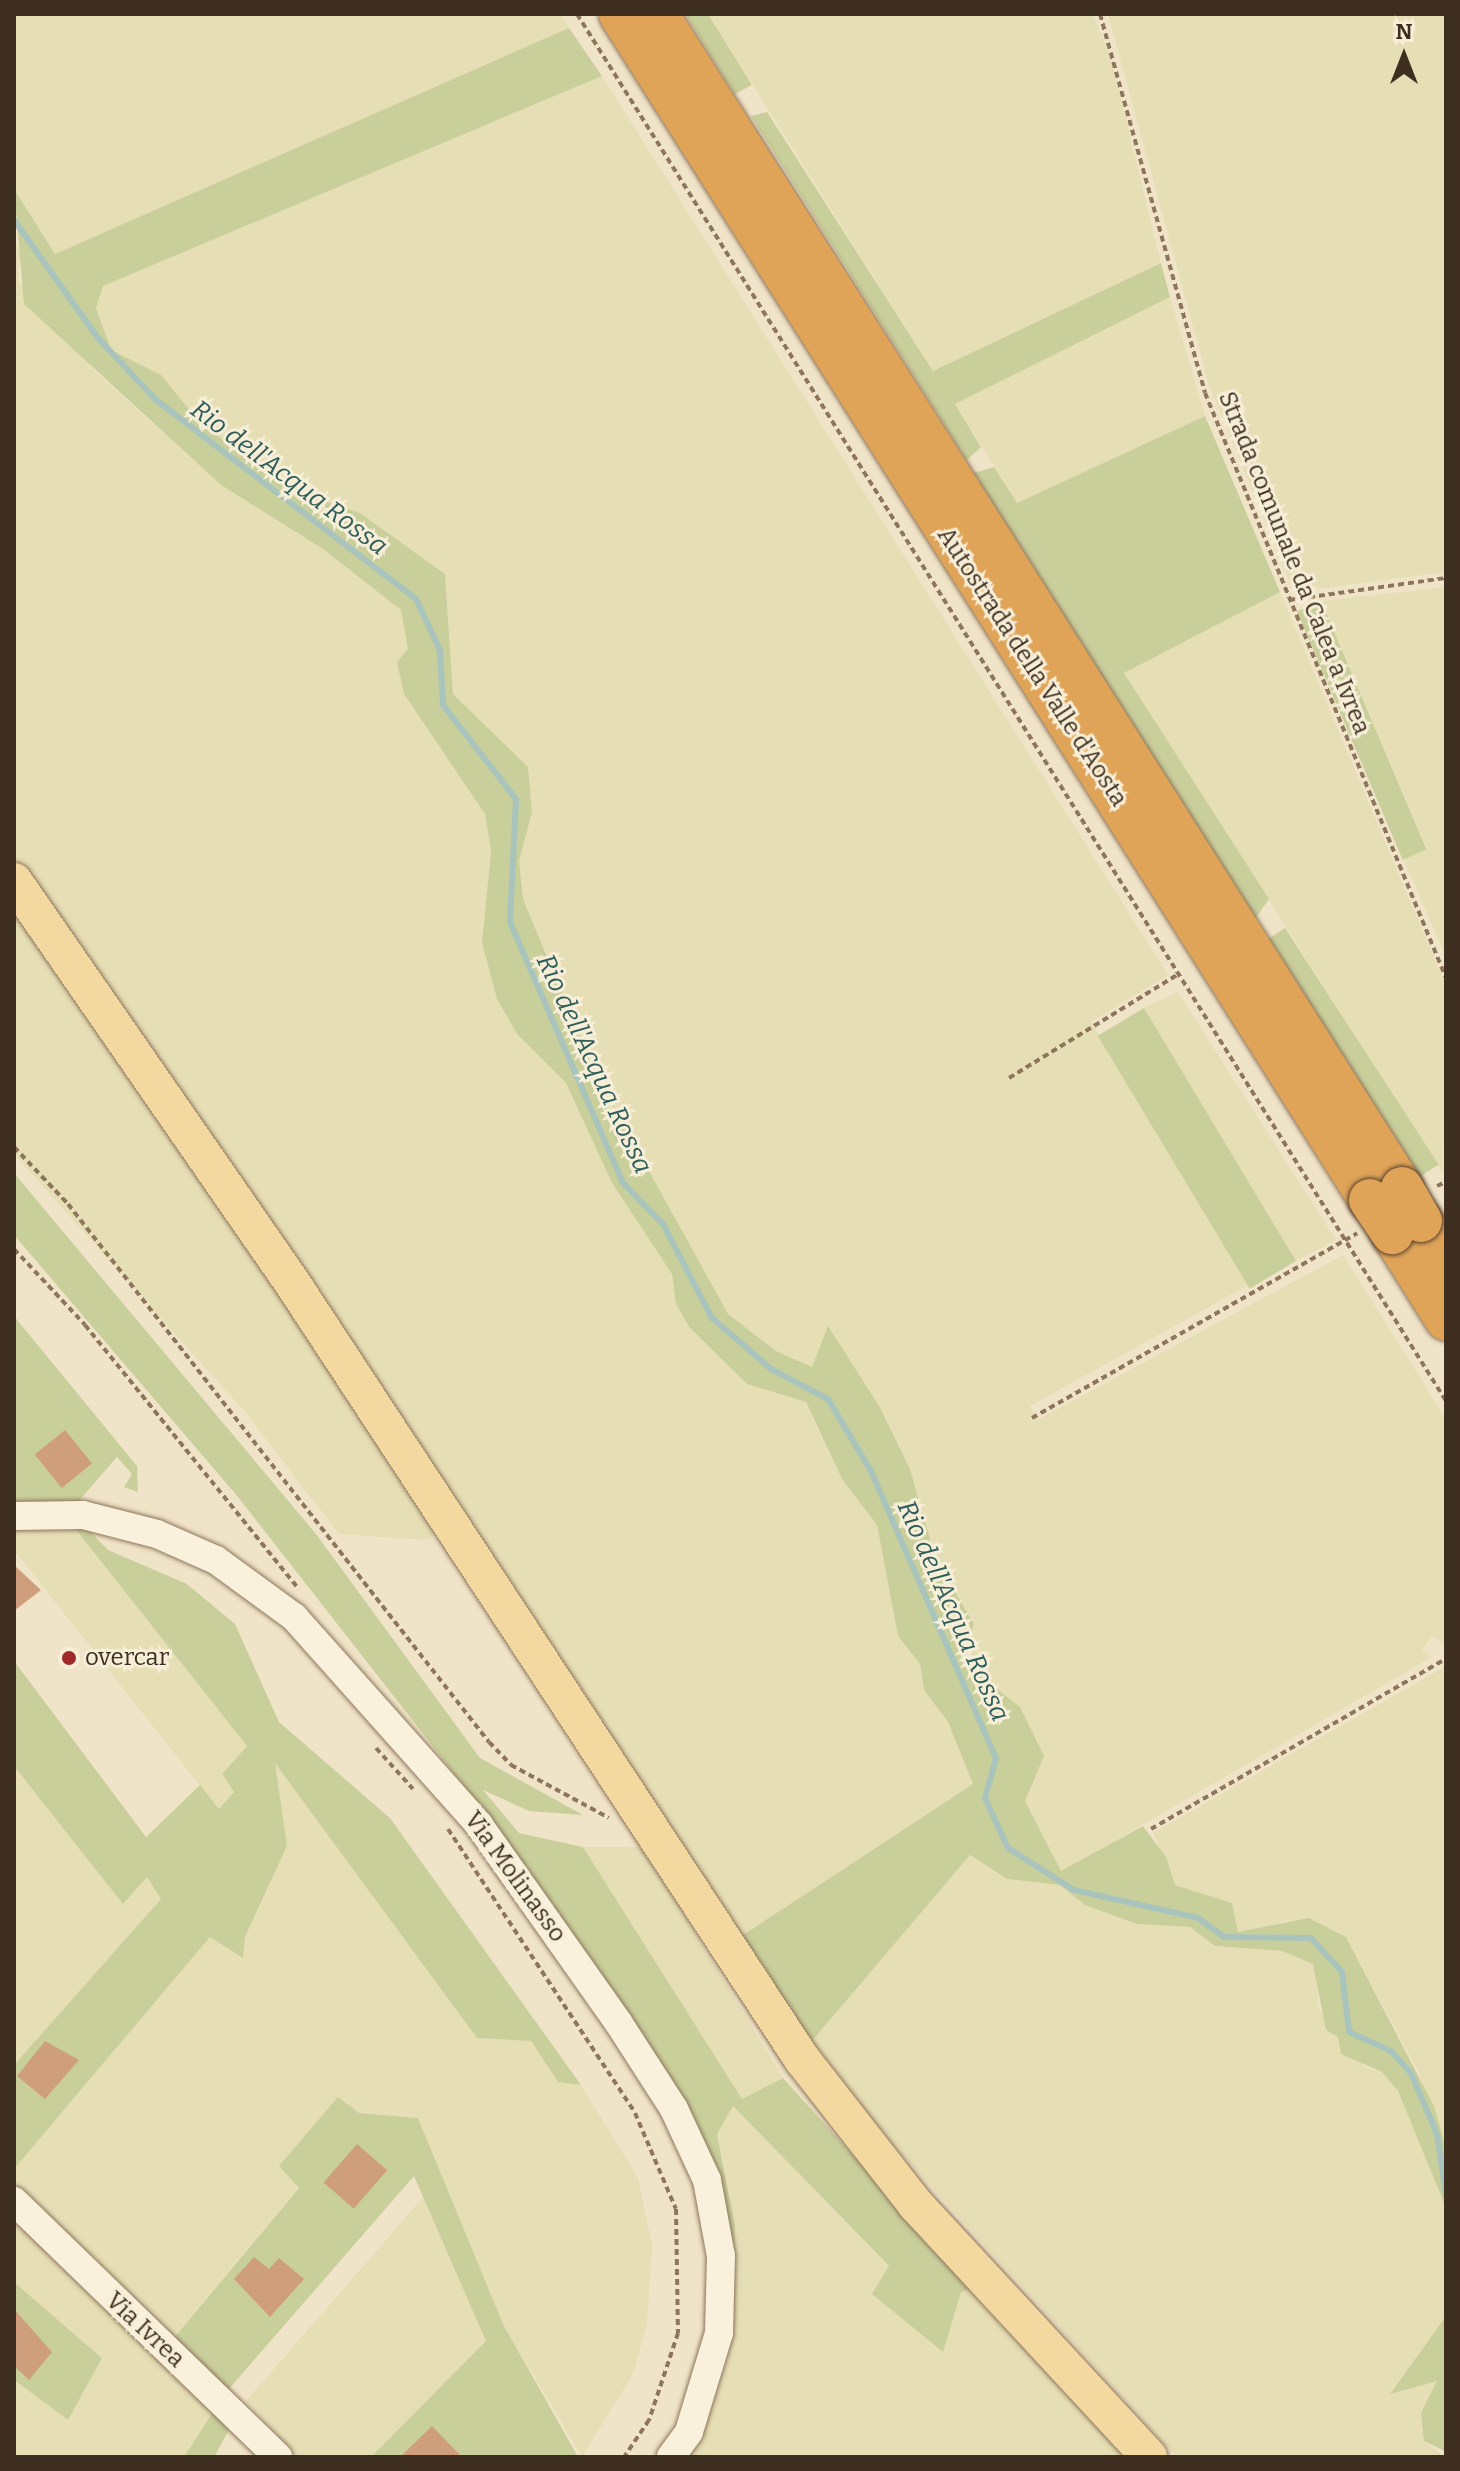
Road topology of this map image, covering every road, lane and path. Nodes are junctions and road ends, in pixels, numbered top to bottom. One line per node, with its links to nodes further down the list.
1 (577, 14): 9 (path)
2 (620, 14): 5 (highway, Autostrada della Valle d'Aosta)
3 (657, 14): 5 (highway, Autostrada della Valle d'Aosta)
4 (1100, 14): 7 (path, Strada comunale da Calea a Ivrea)
5 (709, 129): 14 (highway, Autostrada della Valle d'Aosta)
6 (1446, 578): 7 (path)
7 (1289, 600): 10 (path, Strada comunale da Calea a Ivrea)
8 (14, 881): 33 (main road)
9 (1177, 975): 11 (path); 15 (path)
10 (1446, 978)
11 (1009, 1078)
12 (14, 1147): 27 (path)
13 (1446, 1182): 14 (path)
14 (1405, 1206): 17 (highway, Autostrada della Valle d'Aosta); 18 (highway, Autostrada della Valle d'Aosta)
15 (1345, 1240): 19 (path); 20 (path)
16 (14, 1249): 22 (path)
17 (1446, 1260)
18 (1446, 1319)
19 (1446, 1401)
20 (1032, 1418)
21 (14, 1516): 32 (street, Via Molinasso)
22 (306, 1599)
23 (1446, 1659): 28 (path)
24 (373, 1745): 25 (path)
25 (419, 1795)
26 (437, 1817): 31 (path)
27 (615, 1821)
28 (1151, 1829)
29 (14, 2201): 30 (street, Via Ivrea)
30 (278, 2457)
31 (624, 2457)
32 (671, 2457)
33 (1149, 2457)

